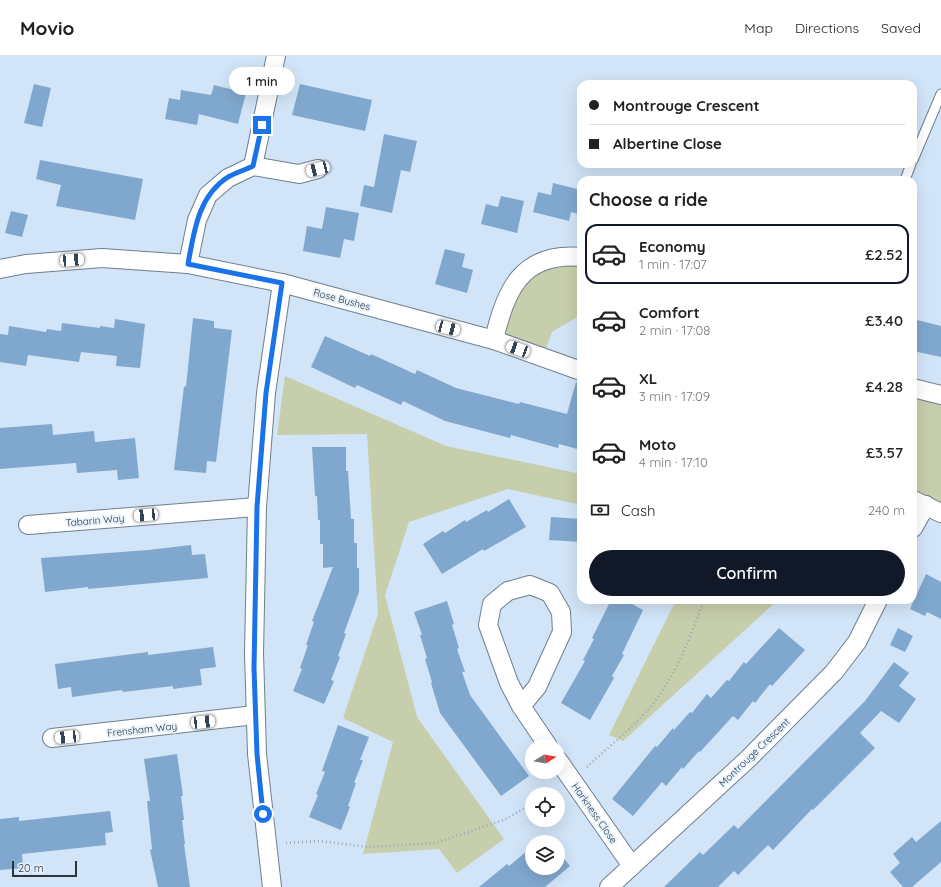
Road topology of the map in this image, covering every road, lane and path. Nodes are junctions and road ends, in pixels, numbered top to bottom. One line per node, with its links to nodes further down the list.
1 (276, 56): 4 (street)
2 (941, 94): 3 (lane)
3 (917, 151)
4 (253, 166): 5 (street); 7 (street)
5 (318, 169)
6 (577, 257): 10 (street)
7 (188, 264): 8 (street, Rose Bushes); 9 (street, Rose Bushes)
8 (0, 269)
9 (282, 283): 10 (street, Rose Bushes); 15 (street)
10 (494, 340): 11 (street, Rose Bushes)
11 (577, 370)
12 (917, 389): 13 (street)
13 (941, 395)
14 (927, 506): 16 (street)
15 (257, 507): 17 (street, Tabarin Way); 21 (street)
16 (917, 522)
17 (28, 525)
18 (702, 604): 25 (path)
19 (876, 604): 28 (street, Montrouge Crescent)
20 (521, 706): 20 (street); 23 (street)
21 (255, 715): 22 (street, Frensham Way); 27 (street)
22 (52, 738)
23 (543, 739)
24 (565, 770): 25 (street, Harkness Close)
25 (573, 782): 28 (street, Harkness Close)
26 (525, 808): 27 (path)
27 (266, 844): 29 (street)
28 (632, 866): 30 (street, Montrouge Crescent)
29 (272, 887)
30 (609, 887)

